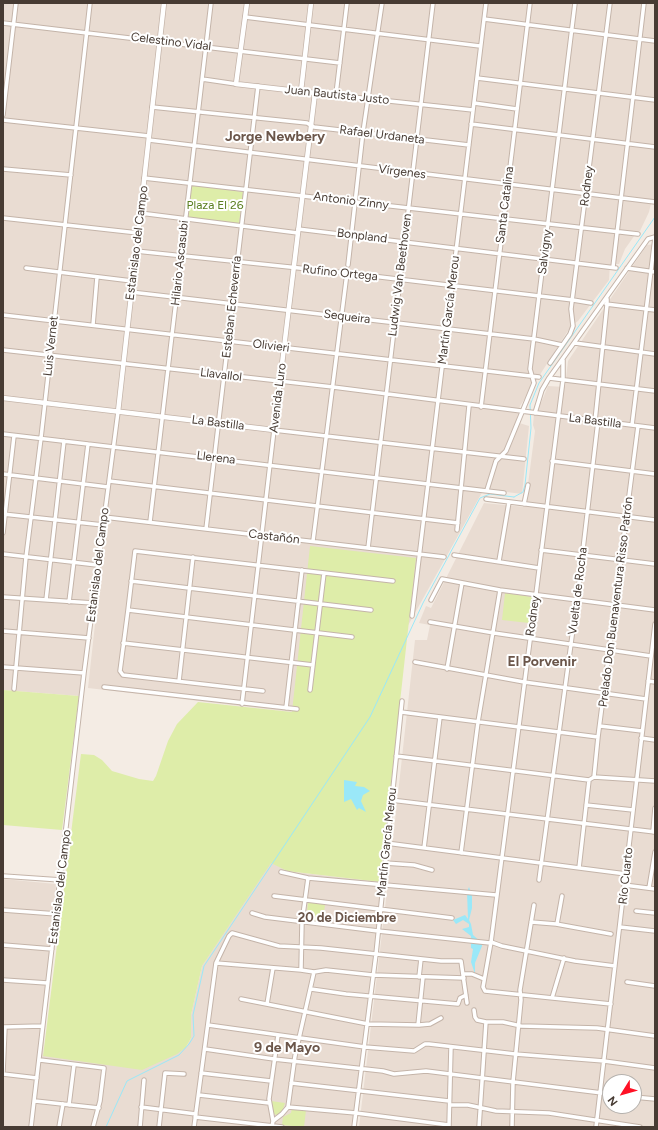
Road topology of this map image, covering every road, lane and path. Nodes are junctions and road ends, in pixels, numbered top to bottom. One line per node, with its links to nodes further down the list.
1 (16, 3): 18 (street)
2 (90, 3): 23 (street, Luis Vernet)
3 (164, 3): 28 (street, Estanislao del Campo)
4 (211, 3): 30 (street, Hilario Ascasubi)
5 (246, 3): 15 (street)
6 (312, 3): 19 (street)
7 (347, 3): 21 (street)
8 (382, 3): 24 (street)
9 (432, 3): 26 (street, Ludwig Van Beethoven)
10 (486, 3): 16 (street, Martín García Merou)
11 (530, 3): 20 (street, Santa Catalina)
12 (575, 3): 22 (street, Salvigny)
13 (610, 3): 25 (street, Rodney)
14 (644, 3): 27 (street)
15 (245, 17): 19 (street); 32 (street)
16 (484, 19): 20 (street); 31 (street, Martín García Merou)
17 (3, 23): 18 (street, Celestino Vidal)
18 (13, 24): 23 (street, Celestino Vidal); 36 (street)
19 (309, 24): 21 (street); 33 (street)
20 (527, 25): 22 (street); 39 (street, Santa Catalina)
21 (344, 28): 24 (street); 34 (street)
22 (571, 30): 25 (street); 42 (street, Salvigny)
23 (86, 32): 28 (street, Celestino Vidal); 61 (street, Luis Vernet)
24 (378, 32): 26 (street); 47 (street)
25 (606, 34): 27 (street); 46 (street, Rodney)
26 (428, 39): 31 (street); 51 (street, Ludwig Van Beethoven)
27 (640, 39): 29 (street); 48 (street)
28 (160, 41): 30 (street, Celestino Vidal); 52 (street, Estanislao del Campo)
29 (655, 41)
30 (206, 46): 32 (street, Celestino Vidal); 38 (street, Hilario Ascasubi)
31 (480, 46): 37 (street, Martín García Merou)
32 (240, 51): 33 (street, Celestino Vidal); 40 (street)
33 (305, 58): 34 (street, Celestino Vidal); 43 (street)
34 (340, 63): 45 (street)
35 (3, 72): 36 (street)
36 (8, 72): 56 (street)
37 (477, 78): 39 (street); 50 (street, Martín García Merou)
38 (202, 79): 40 (street, Juan Bautista Justo); 55 (street, Hilario Ascasubi)
39 (520, 83): 42 (street); 53 (street, Santa Catalina)
40 (236, 84): 41 (street, Juan Bautista Justo)
41 (258, 86): 43 (street, Juan Bautista Justo); 57 (street, Esteban Echeverría)
42 (564, 89): 46 (street); 64 (street, Salvigny)
43 (301, 91): 44 (street, Juan Bautista Justo)
44 (315, 92): 45 (street, Juan Bautista Justo); 60 (street, Avenida Luro)
45 (336, 94): 47 (street, Juan Bautista Justo)
46 (599, 94): 48 (street); 67 (street, Rodney)
47 (368, 98): 51 (street, Juan Bautista Justo); 63 (street)
48 (633, 98): 49 (street); 68 (street)
49 (655, 100)
50 (474, 103): 53 (street); 54 (street, Martín García Merou)
51 (421, 104): 54 (street, Juan Bautista Justo); 66 (street, Ludwig Van Beethoven)
52 (152, 107): 55 (street, Rafael Urdaneta); 65 (street, Estanislao del Campo)
53 (517, 109): 62 (street, Santa Catalina)
54 (473, 110): 59 (street, Martín García Merou)
55 (198, 112): 57 (street, Rafael Urdaneta); 70 (street, Hilario Ascasubi)
56 (3, 115)
57 (254, 117): 60 (street, Rafael Urdaneta); 72 (street, Esteban Echeverría)
58 (3, 120): 61 (street, Vírgenes)
59 (471, 124): 62 (street); 69 (street, Martín García Merou)
60 (310, 125): 63 (street, Rafael Urdaneta); 73 (street, Avenida Luro)
61 (76, 128): 65 (street, Vírgenes); 77 (street, Luis Vernet)
62 (514, 129): 64 (street); 81 (street, Santa Catalina)
63 (363, 132): 66 (street, Rafael Urdaneta); 74 (street)
64 (558, 135): 67 (street); 83 (street, Salvigny)
65 (149, 138): 70 (street, Vírgenes); 78 (street, Estanislao del Campo)
66 (416, 139): 69 (street, Rafael Urdaneta); 76 (street, Ludwig Van Beethoven)
67 (593, 139): 68 (street); 84 (street, Rodney)
68 (627, 144): 71 (street); 86 (street)
69 (469, 145): 79 (street, Martín García Merou)
70 (194, 146): 72 (street, Vírgenes); 80 (street, Hilario Ascasubi)
71 (655, 147)
72 (250, 152): 73 (street, Vírgenes); 82 (street, Esteban Echeverría)
73 (306, 159): 74 (street, Vírgenes); 85 (street, Avenida Luro)
74 (359, 166): 76 (street, Vírgenes); 87 (street)
75 (3, 169): 77 (street)
76 (412, 173): 79 (street, Vírgenes); 89 (street, Ludwig Van Beethoven)
77 (71, 175): 95 (street, Luis Vernet)
78 (144, 178): 80 (street, Antonio Zinny); 90 (street, Estanislao del Campo)
79 (465, 179): 81 (street, Vírgenes); 91 (street, Martín García Merou)
80 (190, 183): 82 (street, Antonio Zinny); 93 (street, Hilario Ascasubi)
81 (508, 184): 83 (street, Vírgenes); 94 (street, Santa Catalina)
82 (246, 189): 85 (street, Antonio Zinny); 97 (street, Esteban Echeverría)
83 (552, 190): 84 (street, Vírgenes); 96 (street, Salvigny)
84 (586, 194): 86 (street, Vírgenes); 98 (street, Rodney)
85 (302, 195): 87 (street, Antonio Zinny); 99 (street, Avenida Luro)
86 (621, 198): 88 (street, Vírgenes); 100 (street)
87 (355, 201): 89 (street, Antonio Zinny); 103 (street)
88 (655, 202)
89 (408, 207): 91 (street, Antonio Zinny); 105 (street, Ludwig Van Beethoven)
90 (140, 213): 93 (street, Bonpland); 101 (street, Estanislao del Campo)
91 (461, 214): 94 (street, Antonio Zinny); 106 (street, Martín García Merou)
92 (3, 218): 95 (street)
93 (185, 219): 97 (street, Bonpland); 109 (street, Hilario Ascasubi)
94 (504, 219): 96 (street, Antonio Zinny); 108 (street, Santa Catalina)
95 (64, 224): 101 (street); 118 (street, Luis Vernet)
96 (548, 224): 98 (street, Antonio Zinny); 110 (street, Salvigny)
97 (241, 226): 99 (street, Bonpland); 111 (street, Esteban Echeverría)
98 (582, 228): 100 (street, Antonio Zinny); 112 (street, Rodney)
99 (298, 231): 103 (street, Bonpland); 115 (street, Avenida Luro)
100 (617, 232): 102 (street, Antonio Zinny); 112 (street, Bonpland)
101 (138, 233): 107 (street, Estanislao del Campo)
102 (638, 234)
103 (352, 235): 105 (street, Bonpland); 113 (street)
104 (655, 238): 116 (street); 117 (street)
105 (404, 241): 106 (street, Bonpland); 121 (street, Ludwig Van Beethoven)
106 (456, 247): 108 (street, Bonpland); 123 (street, Martín García Merou)
107 (136, 251): 109 (street, Rufino Ortega); 122 (street, Estanislao del Campo)
108 (500, 253): 110 (street, Bonpland); 124 (street, Santa Catalina)
109 (181, 256): 111 (street, Rufino Ortega); 127 (street, Hilario Ascasubi)
110 (544, 258): 112 (street, Bonpland); 126 (street, Salvigny)
111 (237, 262): 115 (street, Rufino Ortega); 129 (street, Esteban Echeverría)
112 (578, 263): 128 (street, Rodney)
113 (348, 265)
114 (26, 268): 118 (street)
115 (294, 268): 119 (street, Rufino Ortega); 133 (street, Avenida Luro)
116 (627, 268): 117 (street); 131 (street, Vuelta de Rocha)
117 (653, 271): 132 (street)
118 (59, 272): 120 (street); 137 (street, Luis Vernet)
119 (347, 273): 121 (street, Rufino Ortega); 136 (street)
120 (97, 277): 122 (street); 139 (street)
121 (400, 279): 123 (street, Rufino Ortega); 138 (street, Ludwig Van Beethoven)
122 (132, 281): 125 (street, Estanislao del Campo)
123 (452, 285): 124 (street, Rufino Ortega); 141 (street, Martín García Merou)
124 (495, 290): 126 (street, Rufino Ortega); 143 (street, Santa Catalina)
125 (131, 292): 127 (street, Sequeira); 140 (street, Estanislao del Campo)
126 (539, 296): 128 (street, Rufino Ortega); 144 (street, Salvigny)
127 (177, 297): 129 (street, Sequeira); 142 (street, Hilario Ascasubi)
128 (573, 300): 130 (street, Rufino Ortega); 147 (street, Rodney)
129 (232, 303): 133 (street, Sequeira); 145 (street, Esteban Echeverría)
130 (591, 304)
131 (605, 304): 132 (street); 146 (street); 149 (street, Vuelta de Rocha)
132 (646, 309): 134 (street); 151 (street)
133 (289, 310): 136 (street, Sequeira); 148 (street, Avenida Luro)
134 (655, 310)
135 (3, 314): 137 (street, Olivieri)
136 (342, 317): 138 (street, Sequeira); 152 (street)
137 (54, 320): 139 (street, Olivieri); 154 (street, Luis Vernet)
138 (395, 322): 141 (street, Sequeira); 155 (street, Ludwig Van Beethoven)
139 (93, 325): 140 (street, Olivieri)
140 (127, 329): 142 (street, Olivieri); 157 (street, Estanislao del Campo)
141 (447, 329): 143 (street, Sequeira); 159 (street, Martín García Merou)
142 (172, 334): 145 (street, Olivieri); 160 (street, Hilario Ascasubi)
143 (489, 334): 144 (street, Sequeira); 161 (street, Santa Catalina)
144 (534, 339): 147 (street, Sequeira); 163 (street, Salvigny)
145 (228, 341): 148 (street, Olivieri); 162 (street, Esteban Echeverría)
146 (575, 343): 149 (street); 156 (street)
147 (562, 345): 158 (street, Rodney)
148 (284, 347): 152 (street, Olivieri); 167 (street, Avenida Luro)
149 (603, 347): 151 (street); 168 (street, Vuelta de Rocha)
150 (3, 350): 154 (street, Llavallol)
151 (641, 352): 153 (street); 170 (street)
152 (337, 353): 155 (street, Olivieri); 169 (street)
153 (655, 354)
154 (50, 355): 157 (street, Llavallol); 175 (street, Luis Vernet)
155 (390, 360): 159 (street, Olivieri); 172 (street, Ludwig Van Beethoven)
156 (563, 360): 165 (street); 166 (street, Rodney)
157 (123, 363): 160 (street, Llavallol); 178 (street, Estanislao del Campo)
158 (550, 363)
159 (442, 366): 161 (street, Olivieri); 174 (street, Martín García Merou)
160 (168, 369): 162 (street, Llavallol); 182 (street, Hilario Ascasubi)
161 (485, 371): 163 (street, Olivieri); 177 (street, Santa Catalina)
162 (225, 375): 167 (street, Llavallol); 184 (street, Esteban Echeverría)
163 (532, 376): 164 (street, Olivieri); 179 (street, Salvigny)
164 (539, 377)
165 (549, 378): 166 (street); 180 (street)
166 (563, 380): 168 (street); 181 (street, Rodney)
167 (280, 382): 169 (street, Llavallol); 188 (street, Avenida Luro)
168 (598, 384): 170 (street); 183 (street, Vuelta de Rocha)
169 (333, 388): 172 (street, Llavallol); 191 (street)
170 (636, 389): 171 (street); 185 (street)
171 (655, 391)
172 (386, 394): 174 (street, Llavallol); 194 (street, Ludwig Van Beethoven)
173 (3, 398): 175 (street, La Bastilla)
174 (438, 401): 176 (street); 197 (street, Martín García Merou)
175 (45, 403): 178 (street, La Bastilla); 192 (street, Luis Vernet)
176 (469, 406): 177 (street); 199 (street)
177 (482, 408): 179 (street)
178 (118, 412): 182 (street, La Bastilla); 196 (street, Estanislao del Campo)
179 (521, 412): 180 (street, La Bastilla); 200 (street, Salvigny)
180 (535, 413): 181 (street, La Bastilla)
181 (558, 416): 183 (street, La Bastilla); 203 (street, Rodney)
182 (163, 417): 184 (street, La Bastilla); 198 (street, Hilario Ascasubi)
183 (596, 421): 185 (street, La Bastilla); 205 (street, Vuelta de Rocha)
184 (219, 423): 188 (street, La Bastilla); 201 (street, Esteban Echeverría)
185 (632, 425): 186 (street, La Bastilla)
186 (638, 426): 187 (street, La Bastilla); 207 (street, Prelado Don Buenaventura Risso Patrón)
187 (655, 428)
188 (274, 430): 191 (street, La Bastilla); 204 (street, Avenida Luro)
189 (3, 434): 190 (street, Llerena)
190 (14, 436): 192 (street, Llerena); 210 (street)
191 (327, 436): 194 (street, La Bastilla); 206 (street)
192 (41, 438): 193 (street, Llerena); 211 (street, Luis Vernet)
193 (64, 441): 195 (street, Llerena); 213 (street)
194 (380, 442): 197 (street, La Bastilla); 212 (street, Ludwig Van Beethoven)
195 (88, 444): 196 (street, Llerena); 215 (street)
196 (113, 446): 198 (street, Llerena); 214 (street, Estanislao del Campo)
197 (432, 448): 199 (street, La Bastilla); 216 (street, Martín García Merou)
198 (159, 452): 201 (street, Llerena); 219 (street, Hilario Ascasubi)
199 (464, 452): 200 (street, La Bastilla); 220 (street)
200 (500, 456): 202 (street, La Bastilla); 221 (street, Salvigny)
201 (215, 458): 204 (street, Llerena); 223 (street, Esteban Echeverría)
202 (524, 459)
203 (552, 461): 205 (street); 229 (street, Rodney)
204 (270, 465): 206 (street, Llerena); 225 (street, Avenida Luro)
205 (592, 466): 207 (street); 231 (street, Vuelta de Rocha)
206 (323, 471): 212 (street, Llerena); 228 (street)
207 (632, 471): 209 (street); 235 (street, Prelado Don Buenaventura Risso Patrón)
208 (3, 474): 210 (street)
209 (655, 474)
210 (10, 475): 211 (street); 232 (street)
211 (36, 478): 213 (street); 233 (street, Luis Vernet)
212 (376, 478): 216 (street, Llerena); 230 (street, Ludwig Van Beethoven)
213 (60, 481): 215 (street); 237 (street)
214 (109, 481): 218 (street, Estanislao del Campo); 219 (street)
215 (83, 483): 218 (street); 240 (street)
216 (428, 484): 220 (street, Llerena); 236 (street, Martín García Merou)
217 (528, 484): 227 (street)
218 (108, 487): 234 (street, Estanislao del Campo)
219 (155, 488): 223 (street); 239 (street, Hilario Ascasubi)
220 (462, 488): 221 (street, Llerena); 241 (street)
221 (487, 490): 222 (street, Llerena)
222 (504, 493)
223 (211, 494): 225 (street); 243 (street, Esteban Echeverría)
224 (486, 499): 226 (street)
225 (266, 500): 228 (street); 246 (street, Avenida Luro)
226 (508, 502): 227 (street); 259 (street)
227 (524, 504): 229 (street)
228 (318, 506): 230 (street); 247 (street)
229 (546, 507): 231 (street); 249 (street, Rodney)
230 (373, 512): 236 (street); 248 (street, Ludwig Van Beethoven)
231 (588, 512): 235 (street); 253 (street, Vuelta de Rocha)
232 (4, 514): 233 (street); 245 (street)
233 (31, 517): 237 (street); 254 (street, Luis Vernet)
234 (104, 517): 239 (street, Castañón); 242 (street, Estanislao del Campo)
235 (626, 517): 238 (street); 258 (street, Prelado Don Buenaventura Risso Patrón)
236 (425, 518): 241 (street); 251 (street, Martín García Merou)
237 (55, 520): 240 (street); 257 (street)
238 (655, 520)
239 (150, 522): 243 (street, Castañón)
240 (78, 523): 242 (street); 260 (street)
241 (458, 524): 244 (street)
242 (103, 525): 262 (street, Estanislao del Campo)
243 (206, 529): 246 (street, Castañón)
244 (457, 530)
245 (3, 534)
246 (262, 535): 247 (street, Castañón); 263 (street, Avenida Luro)
247 (313, 541): 248 (street, Castañón)
248 (368, 548): 251 (street, Castañón)
249 (541, 550): 253 (street); 264 (street, Rodney)
250 (3, 554): 254 (street)
251 (420, 554): 256 (street, Castañón); 287 (street, Martín García Merou)
252 (454, 555): 259 (street)
253 (583, 556): 258 (street); 276 (street, Vuelta de Rocha)
254 (26, 557): 257 (street); 275 (street, Luis Vernet)
255 (193, 557): 263 (street); 267 (street); 270 (street)
256 (444, 557)
257 (51, 559): 260 (street); 277 (street)
258 (620, 560): 261 (street); 283 (street, Prelado Don Buenaventura Risso Patrón)
259 (499, 561): 264 (street)
260 (74, 562): 262 (street); 280 (street)
261 (655, 564)
262 (98, 565): 281 (street, Estanislao del Campo)
263 (258, 565): 265 (street); 273 (street, Avenida Luro)
264 (539, 568): 272 (street, Rodney)
265 (302, 570): 266 (street); 278 (street)
266 (324, 573): 268 (street); 282 (street)
267 (131, 580): 270 (street); 284 (street)
268 (393, 581)
269 (462, 583): 271 (street); 279 (street); 292 (street)
270 (190, 588): 273 (street); 288 (street)
271 (500, 590): 272 (street); 298 (street)
272 (536, 594): 276 (street); 301 (street, Rodney)
273 (254, 595): 278 (street); 291 (street, Avenida Luro)
274 (3, 597): 275 (street)
275 (22, 598): 277 (street); 296 (street, Luis Vernet)
276 (577, 599): 283 (street); 303 (street, Vuelta de Rocha)
277 (46, 600): 280 (street)
278 (298, 600): 282 (street); 293 (street)
279 (431, 600)
280 (69, 602): 281 (street)
281 (93, 603): 300 (street, Estanislao del Campo)
282 (320, 603): 285 (street); 297 (street)
283 (615, 605): 286 (street); 305 (street, Prelado Don Buenaventura Risso Patrón)
284 (128, 610): 288 (street); 302 (street)
285 (371, 610)
286 (655, 610)
287 (412, 616)
288 (186, 617): 291 (street); 304 (street)
289 (430, 622): 292 (street)
290 (655, 624): 295 (street, Río Cuarto)
291 (251, 625): 293 (street); 307 (street, Avenida Luro)
292 (456, 627): 298 (street); 313 (street)
293 (294, 630): 297 (street); 309 (street)
294 (3, 631): 296 (street)
295 (655, 631): 306 (street, Río Cuarto)
296 (19, 632): 300 (street); 312 (street, Luis Vernet)
297 (317, 633): 299 (street); 310 (street)
298 (494, 634): 301 (street); 315 (street)
299 (352, 637)
300 (88, 638): 314 (street, Estanislao del Campo)
301 (529, 639): 303 (street); 318 (street, Rodney)
302 (123, 642): 304 (street); 316 (street)
303 (571, 645): 305 (street); 321 (street, Vuelta de Rocha)
304 (183, 650): 307 (street); 316 (street)
305 (610, 651): 306 (street); 326 (street, Prelado Don Buenaventura Risso Patrón)
306 (651, 656): 317 (street, Río Cuarto)
307 (247, 658): 309 (street); 323 (street, Avenida Luro)
308 (415, 662): 313 (street)
309 (291, 663): 310 (street); 330 (street)
310 (313, 665): 324 (street)
311 (3, 667): 312 (street)
312 (16, 668): 314 (street); 322 (street, Luis Vernet)
313 (447, 668): 315 (street)
314 (84, 673): 375 (street, Estanislao del Campo)
315 (485, 676): 318 (street); 334 (street)
316 (179, 681): 323 (street)
317 (648, 681): 319 (street); 327 (street, Río Cuarto)
318 (524, 682): 321 (street); 335 (street, Rodney)
319 (655, 682)
320 (104, 687): 329 (street)
321 (565, 688): 326 (street); 338 (street, Vuelta de Rocha)
322 (14, 689)
323 (244, 689): 325 (street); 329 (street, Avenida Luro)
324 (310, 690)
325 (263, 691)
326 (605, 693): 327 (street); 336 (street, Prelado Don Buenaventura Risso Patrón)
327 (646, 699): 337 (street, Río Cuarto)
328 (402, 701): 332 (street, Martín García Merou)
329 (242, 704): 330 (street)
330 (286, 708): 331 (street)
331 (297, 709)
332 (401, 712): 333 (street); 342 (street, Martín García Merou)
333 (440, 717): 334 (street); 343 (street)
334 (478, 722): 335 (street); 344 (street)
335 (518, 726): 338 (street); 345 (street, Rodney)
336 (600, 726): 337 (street); 339 (street, Prelado Don Buenaventura Risso Patrón)
337 (642, 731): 340 (street, Río Cuarto)
338 (560, 732): 339 (street); 346 (street, Vuelta de Rocha)
339 (598, 737): 347 (street, Prelado Don Buenaventura Risso Patrón)
340 (641, 738): 341 (street); 348 (street, Río Cuarto)
341 (655, 740)
342 (396, 756): 343 (street); 351 (street, Martín García Merou)
343 (434, 761): 344 (street); 353 (street)
344 (473, 765): 345 (street); 355 (street)
345 (512, 771): 346 (street); 357 (street, Rodney)
346 (554, 776): 349 (street); 358 (street, Vuelta de Rocha)
347 (594, 778): 348 (street); 349 (street)
348 (636, 779): 350 (street); 356 (street, Río Cuarto)
349 (589, 780): 352 (street)
350 (655, 781)
351 (391, 800): 353 (street); 362 (street, Martín García Merou)
352 (586, 805): 356 (street); 359 (street)
353 (429, 806): 355 (street); 363 (street)
354 (655, 808): 361 (street)
355 (466, 809): 357 (street); 365 (street)
356 (633, 810): 360 (street, Río Cuarto)
357 (507, 814): 358 (street); 366 (street, Rodney)
358 (547, 820): 359 (street); 368 (street, Vuelta de Rocha)
359 (584, 825): 360 (street); 369 (street)
360 (631, 830): 361 (street); 372 (street, Río Cuarto)
361 (654, 832)
362 (386, 843): 363 (street); 367 (street, Martín García Merou)
363 (424, 848): 365 (street)
364 (655, 852): 379 (street)
365 (461, 853): 366 (street)
366 (501, 858): 368 (street); 381 (street, Rodney)
367 (385, 864): 370 (street); 377 (street, Martín García Merou)
368 (541, 864): 369 (street); 376 (street, Vuelta de Rocha)
369 (579, 868): 372 (street)
370 (432, 870)
371 (281, 872): 374 (street)
372 (626, 874): 378 (street, Río Cuarto)
373 (3, 876): 375 (street)
374 (308, 878): 377 (street); 384 (street)
375 (61, 880): 391 (street, Estanislao del Campo)
376 (539, 880)
377 (383, 884): 381 (street); 386 (street, Martín García Merou)
378 (624, 885): 379 (street); 396 (street, Río Cuarto)
379 (649, 888): 380 (street)
380 (655, 889)
381 (496, 895): 400 (street, Rodney)
382 (274, 896): 384 (street)
383 (562, 896): 395 (street)
384 (305, 900): 386 (street); 393 (street)
385 (534, 905): 394 (street)
386 (381, 908): 392 (street); 397 (street, Martín García Merou)
387 (3, 910): 391 (street)
388 (636, 911): 390 (street)
389 (252, 913): 393 (street)
390 (655, 913)
391 (57, 914): 403 (street, Estanislao del Campo)
392 (452, 918)
393 (302, 922): 397 (street); 402 (street)
394 (531, 922): 395 (street); 404 (street)
395 (557, 924): 399 (street)
396 (620, 927): 398 (street); 409 (street, Río Cuarto)
397 (378, 931): 400 (street); 405 (street, Martín García Merou)
398 (655, 931)
399 (611, 934)
400 (490, 942): 404 (street); 416 (street, Rodney)
401 (3, 945): 403 (street)
402 (302, 948): 405 (street); 408 (street); 411 (street)
403 (52, 949): 419 (street, Estanislao del Campo)
404 (526, 950): 406 (street); 424 (street)
405 (376, 954): 407 (street); 413 (street, Martín García Merou)
406 (564, 958): 409 (street); 425 (street)
407 (421, 959): 414 (street); 415 (street)
408 (216, 963): 410 (street); 436 (street)
409 (615, 966): 430 (street, Río Cuarto)
410 (273, 968): 411 (street); 429 (street)
411 (301, 970): 412 (street)
412 (314, 972): 413 (street); 421 (street)
413 (373, 975): 415 (street); 423 (street, Martín García Merou)
414 (463, 976): 415 (street); 416 (street); 422 (street)
415 (421, 977): 427 (street)
416 (484, 979): 424 (street)
417 (3, 980): 419 (street)
418 (626, 982): 420 (street)
419 (47, 983): 438 (street, Estanislao del Campo)
420 (655, 986)
421 (311, 989): 423 (street); 432 (street)
422 (466, 995): 427 (street); 428 (street)
423 (371, 996): 427 (street); 435 (street, Martín García Merou)
424 (520, 996): 425 (street); 439 (street)
425 (552, 998): 430 (street)
426 (240, 999): 429 (street)
427 (421, 1001): 437 (street)
428 (467, 1003)
429 (267, 1004): 432 (street)
430 (611, 1004): 441 (street, Río Cuarto)
431 (474, 1010): 434 (street)
432 (306, 1012): 435 (street); 444 (street)
433 (441, 1018): 437 (street)
434 (486, 1022): 439 (street); 448 (street)
435 (368, 1024): 437 (street); 445 (street, Martín García Merou)
436 (208, 1025): 442 (street); 447 (street)
437 (418, 1025)
438 (42, 1026): 440 (street); 451 (street, Estanislao del Campo)
439 (518, 1026): 441 (street); 449 (street)
440 (4, 1027): 457 (street)
441 (608, 1030): 443 (street); 453 (street, Río Cuarto)
442 (278, 1035): 444 (street); 450 (street)
443 (655, 1036)
444 (300, 1037): 445 (street); 452 (street)
445 (365, 1047): 446 (street); 456 (street, Martín García Merou)
446 (451, 1047): 448 (street); 460 (street)
447 (204, 1049): 450 (street); 458 (street)
448 (484, 1050): 449 (street); 462 (street)
449 (515, 1054): 453 (street); 465 (street)
450 (274, 1059): 452 (street); 464 (street)
451 (40, 1060): 454 (street); 461 (street, Estanislao del Campo)
452 (294, 1060): 456 (street); 466 (street)
453 (604, 1061): 455 (street); 468 (street, Río Cuarto)
454 (74, 1065): 476 (street); 479 (street)
455 (655, 1068)
456 (362, 1069): 460 (street); 467 (street, Martín García Merou)
457 (3, 1073): 461 (street)
458 (201, 1073): 464 (street); 469 (street)
459 (184, 1074): 481 (street)
460 (450, 1075): 462 (street); 474 (street)
461 (37, 1078): 472 (street, Estanislao del Campo)
462 (482, 1079): 465 (street); 480 (street)
463 (144, 1080): 477 (street)
464 (271, 1081): 473 (street)
465 (513, 1082): 468 (street); 482 (street)
466 (291, 1083): 467 (street); 478 (street)
467 (359, 1091): 474 (street); 483 (street, Martín García Merou)
468 (600, 1093): 485 (street, Río Cuarto)
469 (198, 1095): 473 (street); 484 (street)
470 (642, 1098): 471 (street)
471 (655, 1099)
472 (34, 1102): 475 (street); 489 (street, Estanislao del Campo)
473 (269, 1103): 486 (street)
474 (450, 1103): 480 (street); 488 (street)
475 (63, 1104): 476 (street); 490 (street)
476 (69, 1105): 479 (street)
477 (141, 1107): 481 (street); 492 (street)
478 (288, 1107): 483 (street); 486 (street)
479 (99, 1108): 491 (street)
480 (480, 1108): 482 (street); 497 (street)
481 (161, 1110): 484 (street); 493 (street)
482 (512, 1111): 485 (street); 498 (street)
483 (356, 1113): 488 (street); 496 (street, Martín García Merou)
484 (196, 1115): 487 (street); 494 (street)
485 (597, 1120): 499 (street, Río Cuarto); 500 (street)
486 (273, 1121): 487 (street)
487 (272, 1126): 495 (street)
488 (449, 1126)
489 (31, 1127)
490 (59, 1127)
491 (93, 1127)
492 (140, 1127)
493 (159, 1127)
494 (194, 1127)
495 (282, 1127)
496 (354, 1127)
497 (479, 1127)
498 (512, 1127)
499 (596, 1127)
500 (640, 1127)

